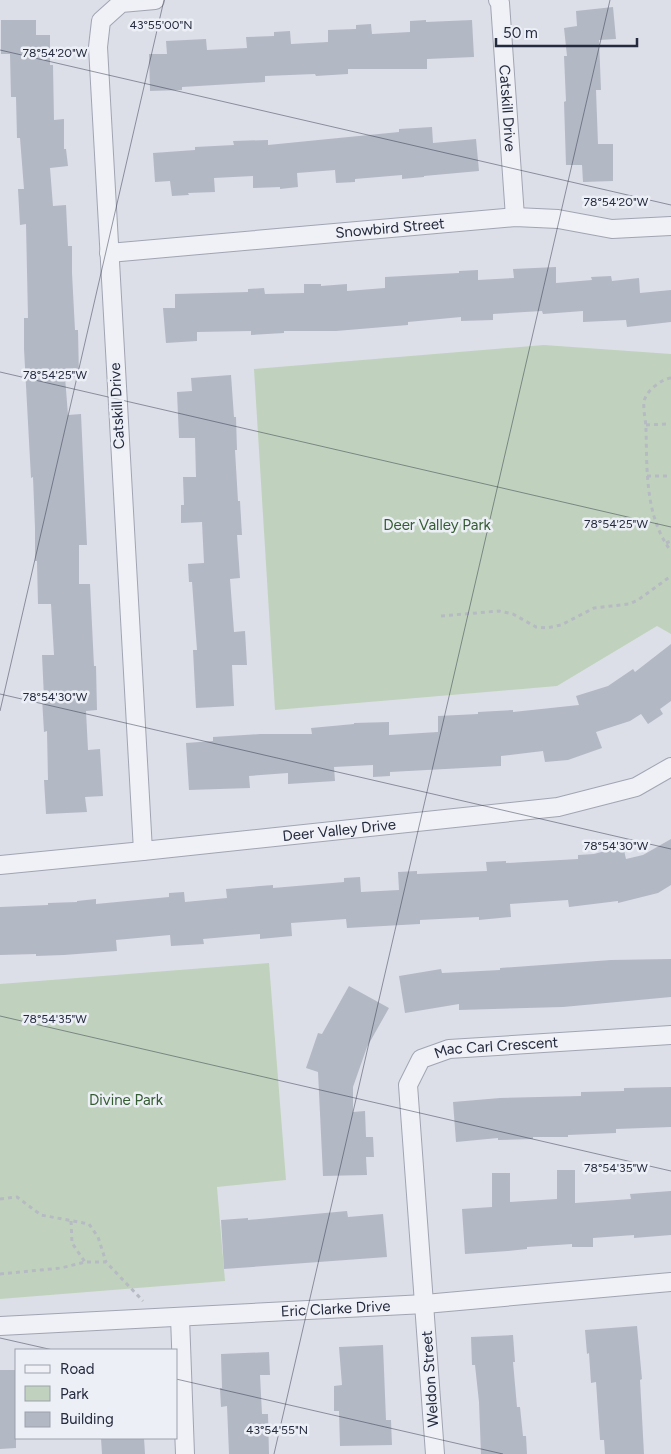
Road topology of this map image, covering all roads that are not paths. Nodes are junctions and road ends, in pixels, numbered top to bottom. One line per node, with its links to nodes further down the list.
1 (155, 0): 5 (street, Catskill Drive)
2 (498, 0): 3 (street, Catskill Drive)
3 (515, 217): 4 (street, Snowbird Street); 5 (street, Snowbird Street)
4 (671, 226)
5 (108, 253): 7 (street, Catskill Drive)
6 (671, 767): 7 (street, Deer Valley Drive)
7 (143, 851): 8 (street, Deer Valley Drive)
8 (0, 865)
9 (671, 1035): 11 (street, Mac Carl Crescent)
10 (671, 1282): 11 (street, Eric Clarke Drive)
11 (424, 1304): 12 (street, Eric Clarke Drive); 15 (street, Weldon Street)
12 (180, 1317): 13 (street, Eric Clarke Drive); 14 (street)
13 (0, 1326)
14 (185, 1454)
15 (435, 1454)

